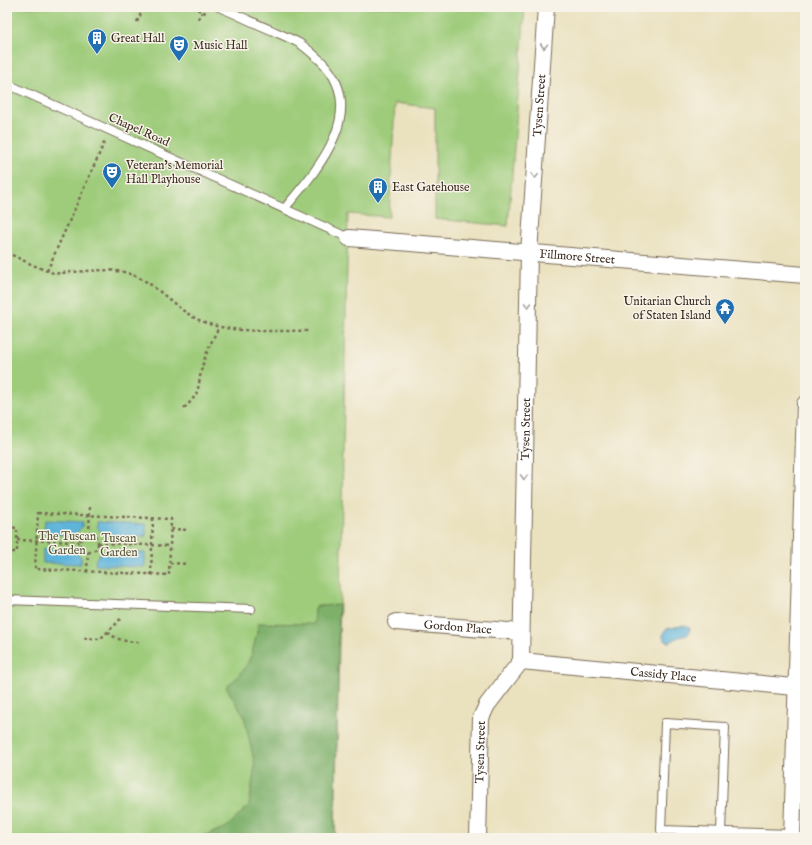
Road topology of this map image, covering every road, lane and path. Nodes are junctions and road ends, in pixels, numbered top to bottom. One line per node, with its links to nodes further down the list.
1 (144, 7): 6 (path)
2 (218, 7): 9 (lane)
3 (546, 7): 12 (street, Tysen Street, one-way to 12)
4 (202, 12): 5 (path)
5 (198, 19)
6 (137, 22)
7 (7, 84): 8 (lane, Chapel Road)
8 (110, 130): 9 (lane, Chapel Road); 13 (path)
9 (284, 209): 10 (lane, Chapel Road)
10 (348, 238): 12 (street, Fillmore Street)
11 (7, 252): 13 (path)
12 (529, 253): 14 (street, Fillmore Street); 43 (street, Tysen Street, one-way to 43)
13 (48, 271): 15 (path)
14 (805, 275)
15 (219, 327): 16 (path); 18 (path)
16 (309, 330)
17 (805, 404): 47 (street)
18 (184, 408)
19 (90, 504): 20 (path)
20 (90, 516): 21 (path); 25 (path); 27 (path)
21 (153, 518): 23 (path); 30 (path)
22 (7, 527): 26 (path)
23 (171, 529): 24 (path); 31 (path)
24 (190, 530)
25 (89, 534): 28 (path); 29 (path)
26 (17, 540): 27 (path); 32 (path)
27 (36, 541): 28 (path); 36 (path)
28 (79, 542): 33 (path)
29 (98, 543): 30 (path); 33 (path)
30 (152, 545): 31 (path); 37 (path)
31 (170, 546): 34 (path)
32 (7, 552)
33 (88, 552): 36 (path)
34 (170, 563): 35 (path); 37 (path)
35 (188, 564)
36 (88, 572): 37 (path)
37 (151, 575)
38 (7, 600): 39 (lane)
39 (128, 604): 40 (lane); 42 (path)
40 (251, 608)
41 (396, 622): 43 (street, Gordon Place)
42 (108, 632): 44 (path); 45 (path)
43 (520, 632): 46 (street, Tysen Street)
44 (84, 638)
45 (140, 642)
46 (521, 661): 47 (street, Cassidy Place); 50 (street, Tysen Street)
47 (801, 688): 49 (street)
48 (721, 832): 48 (lane); 49 (lane)
49 (792, 836)
50 (478, 838)

